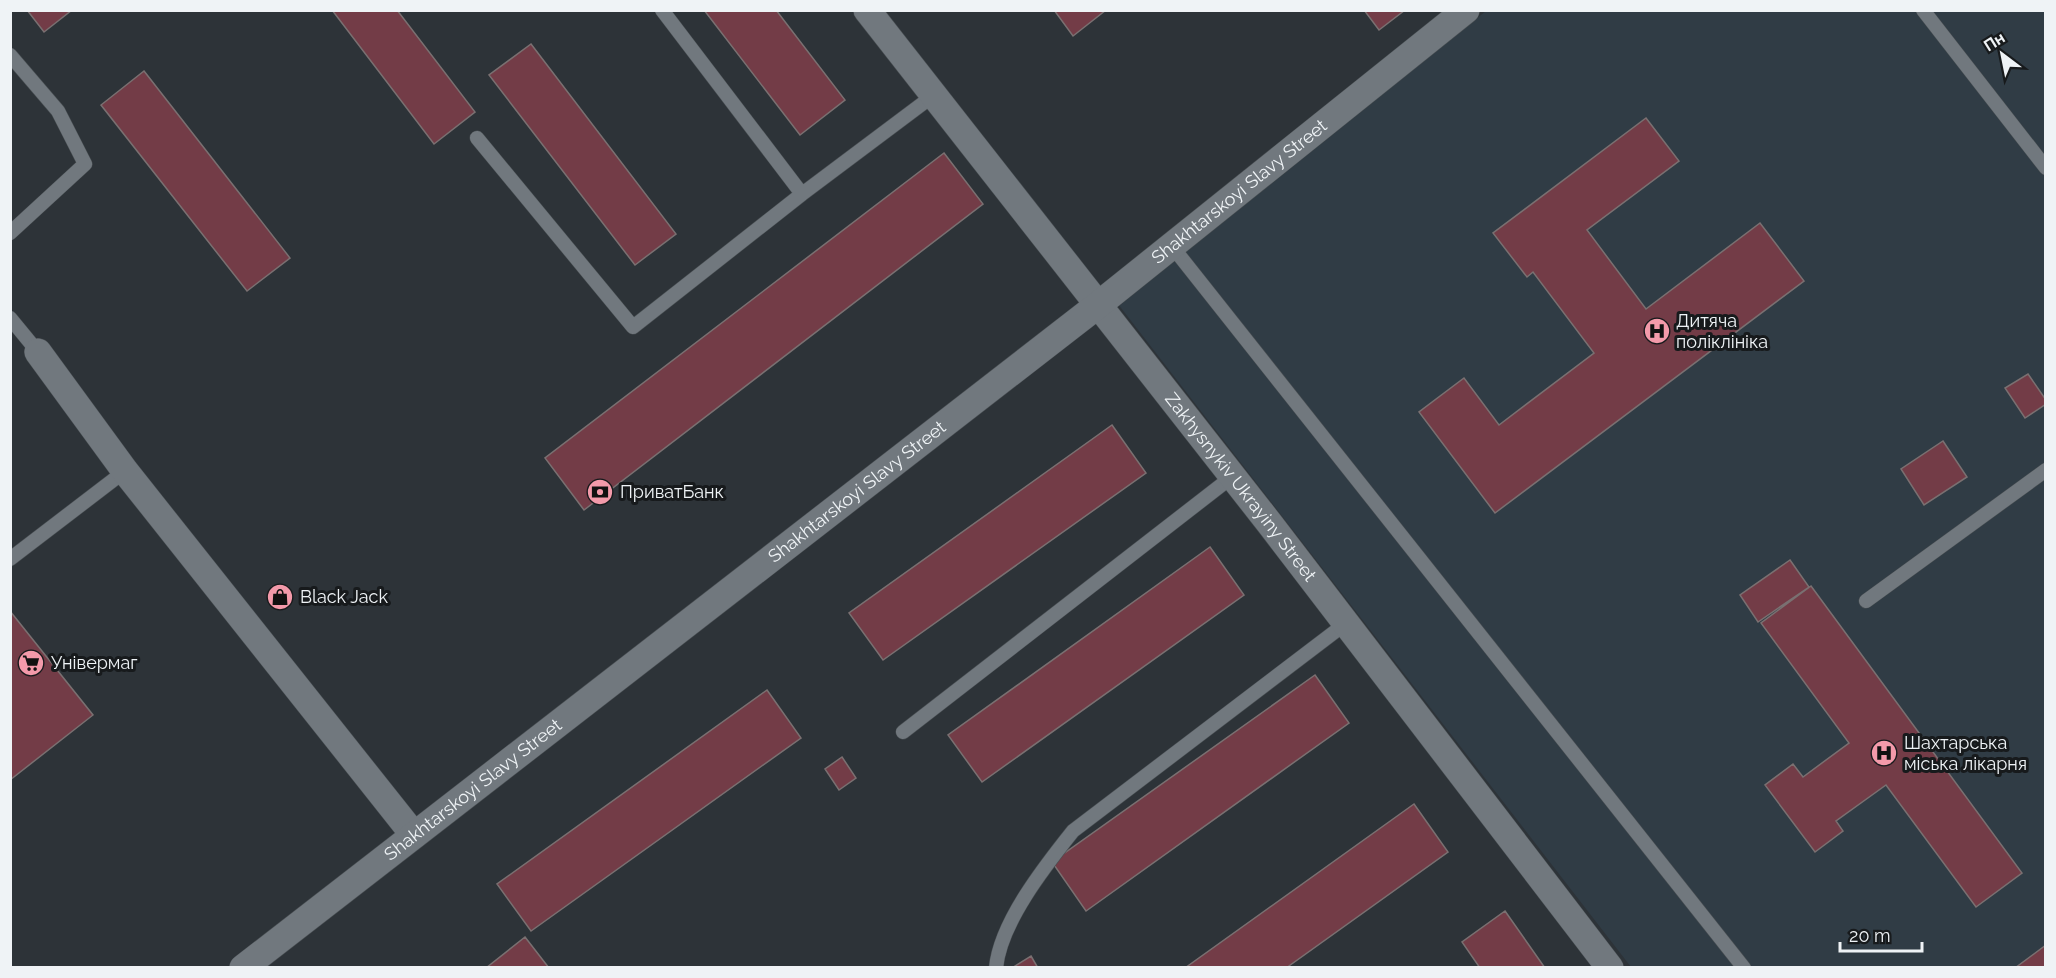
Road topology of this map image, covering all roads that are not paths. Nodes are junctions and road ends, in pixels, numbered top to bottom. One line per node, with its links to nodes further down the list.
1 (662, 10): 9 (lane)
2 (867, 10): 6 (street, Zakhysnykiv Ukrayiny Street)
3 (1466, 10): 11 (street, Shakhtarskoyi Slavy Street)
4 (1923, 10): 8 (lane)
5 (10, 55): 10 (lane)
6 (934, 95): 9 (lane); 12 (street, Zakhysnykiv Ukrayiny Street)
7 (477, 138): 9 (lane)
8 (2046, 168)
9 (802, 194)
10 (10, 233)
11 (1171, 245): 12 (street, Shakhtarskoyi Slavy Street); 26 (lane)
12 (1098, 305): 17 (street, Zakhysnykiv Ukrayiny Street); 22 (street, Shakhtarskoyi Slavy Street)
13 (10, 318): 14 (lane)
14 (38, 352): 16 (street)
15 (2046, 470): 19 (lane)
16 (124, 471): 18 (lane); 22 (street)
17 (1233, 476): 20 (street, Zakhysnykiv Ukrayiny Street); 21 (lane)
18 (10, 559)
19 (1866, 601)
20 (1345, 624): 24 (lane); 25 (street, Zakhysnykiv Ukrayiny Street)
21 (903, 732)
22 (414, 835): 23 (street, Shakhtarskoyi Slavy Street)
23 (243, 968)
24 (996, 968)
25 (1610, 968)
26 (1744, 968)

